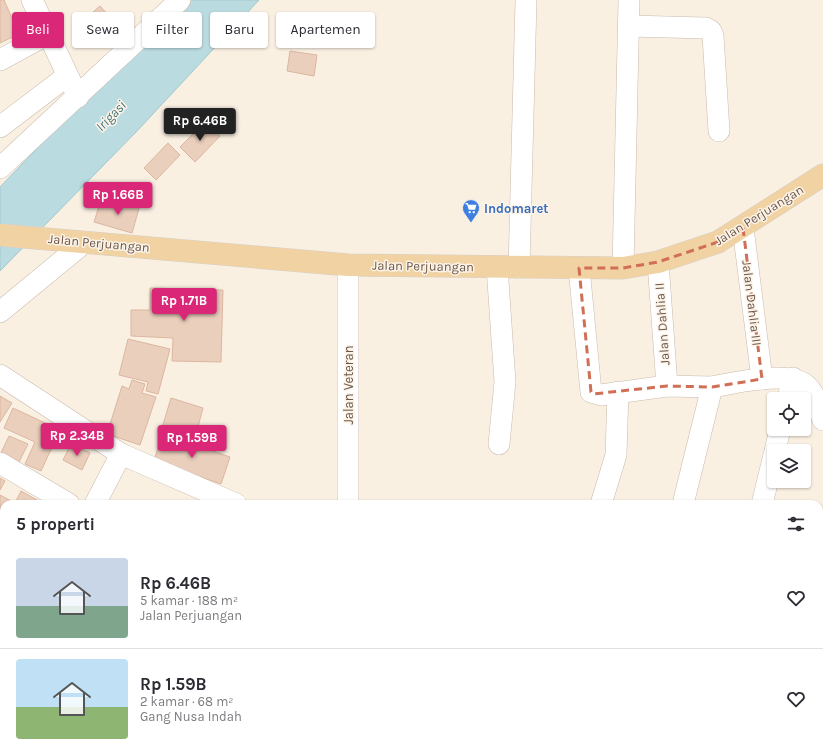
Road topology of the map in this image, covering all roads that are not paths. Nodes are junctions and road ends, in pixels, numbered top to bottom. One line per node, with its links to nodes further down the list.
1 (32, 0): 5 (street)
2 (180, 0): 11 (street)
3 (526, 0): 22 (street)
4 (629, 0): 6 (street)
5 (38, 12)
6 (629, 26): 13 (street); 24 (street)
7 (22, 48): 9 (street)
8 (54, 48): 10 (street)
9 (0, 60)
10 (67, 76): 11 (street); 12 (street)
11 (78, 97): 14 (street)
12 (0, 127)
13 (719, 131)
14 (0, 168)
15 (823, 175): 16 (main road, Jalan Perjuangan)
16 (743, 228): 19 (main road, Jalan Perjuangan); 28 (street, Jalan Dahlia III)
17 (0, 235): 18 (main road, Jalan Perjuangan)
18 (83, 241): 20 (main road, Jalan Perjuangan); 25 (street)
19 (658, 262): 24 (main road, Jalan Perjuangan); 29 (street, Jalan Dahlia II)
20 (348, 265): 21 (main road, Jalan Perjuangan); 41 (street, Jalan Veteran)
21 (497, 267): 22 (main road, Jalan Perjuangan); 34 (street)
22 (519, 268): 23 (main road, Jalan Perjuangan)
23 (579, 268): 24 (main road, Jalan Perjuangan); 31 (street)
24 (623, 268)
25 (0, 312)
26 (0, 375): 35 (street)
27 (793, 378): 28 (street); 32 (street); 33 (street)
28 (762, 379): 30 (street)
29 (666, 386): 30 (street); 31 (street)
30 (712, 387): 43 (street)
31 (618, 392): 42 (street)
32 (790, 392)
33 (823, 420)
34 (498, 444)
35 (121, 454): 39 (street); 40 (street)
36 (0, 463): 38 (street)
37 (767, 484): 44 (street)
38 (62, 500)
39 (98, 500)
40 (227, 500)
41 (348, 500)
42 (602, 500)
43 (684, 500)
44 (763, 500)

